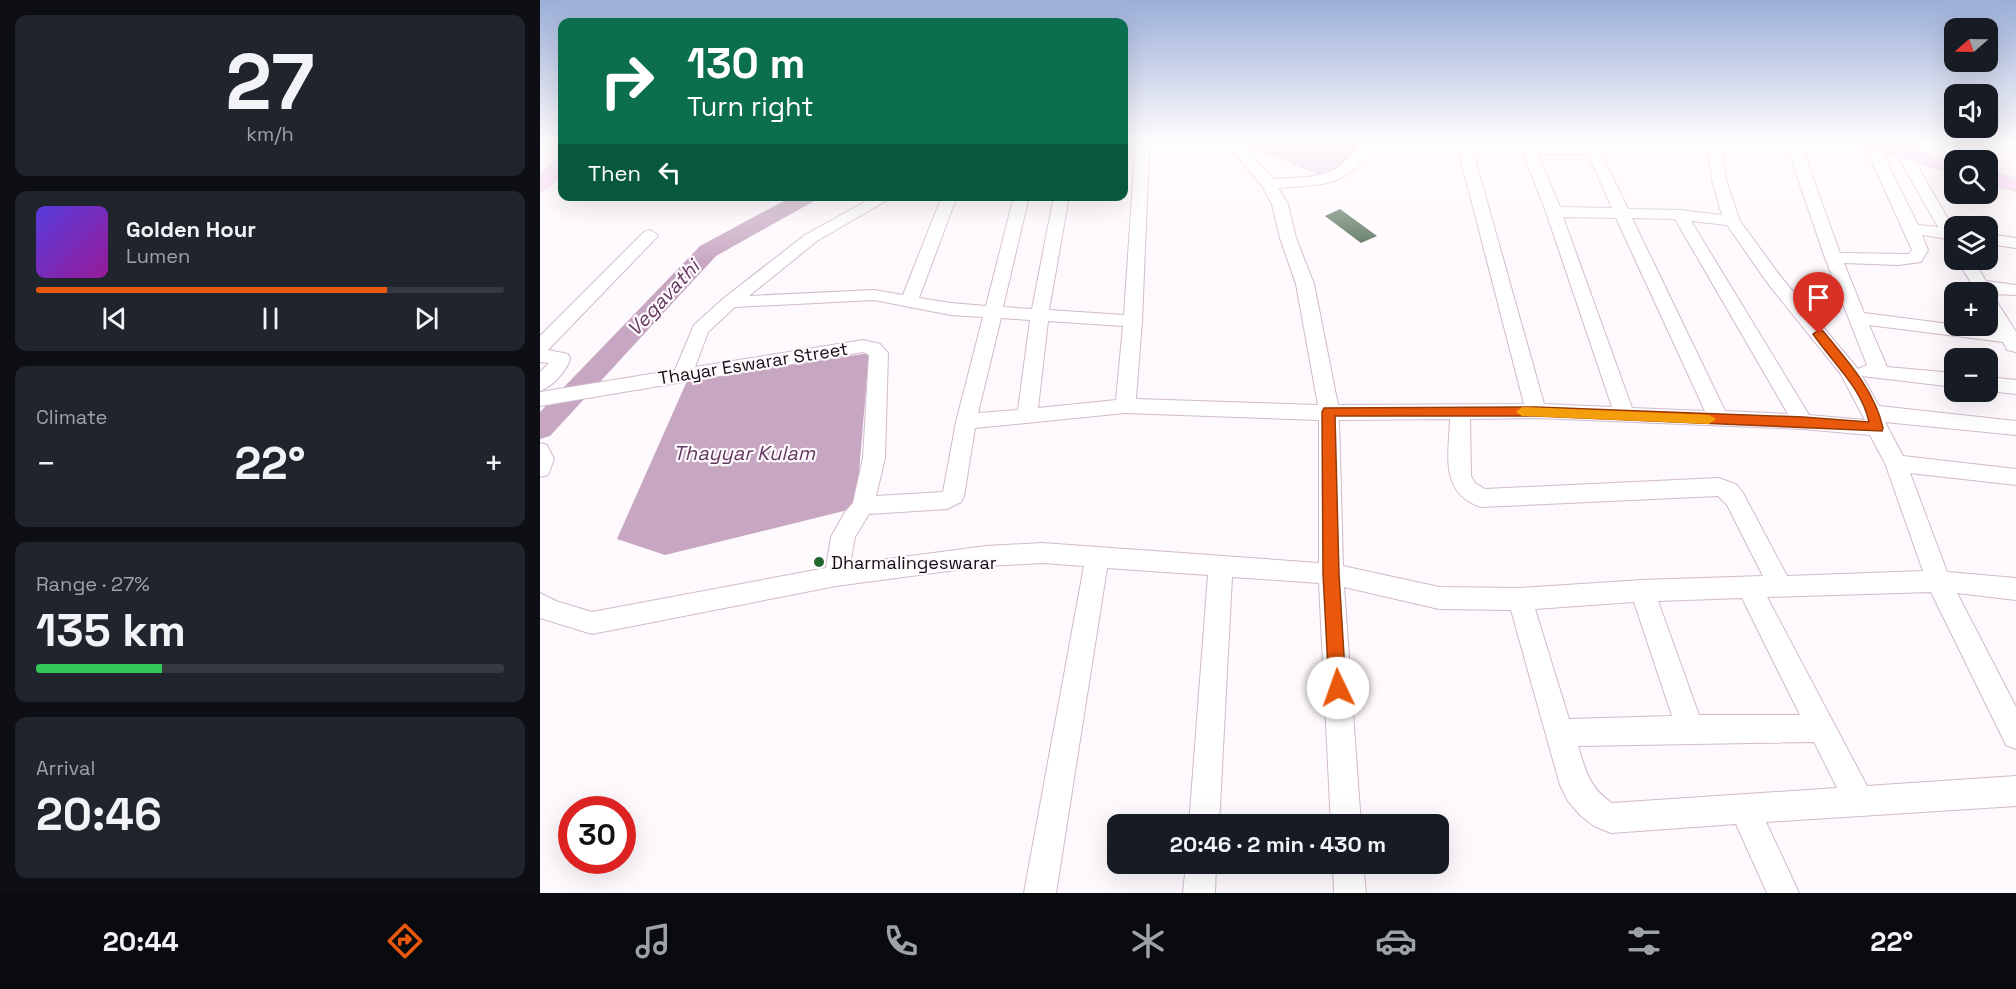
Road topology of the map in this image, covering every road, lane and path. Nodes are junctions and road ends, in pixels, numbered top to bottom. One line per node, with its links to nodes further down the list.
1 (1140, 182): 35 (street)
2 (1267, 182): 11 (street)
3 (1290, 182): 11 (street)
4 (1474, 182): 47 (street)
5 (1542, 182): 16 (street)
6 (1608, 182): 17 (street)
7 (1720, 182): 19 (street)
8 (1806, 182): 26 (street)
9 (1886, 182): 21 (street)
10 (1920, 182): 20 (street)
11 (1269, 184): 48 (street)
12 (878, 201): 30 (street)
13 (948, 201): 29 (street)
14 (1021, 201): 31 (street)
15 (1061, 201): 33 (street)
16 (1554, 212): 17 (street); 51 (street)
17 (1622, 213): 18 (street); 52 (street)
18 (1680, 215): 19 (street); 55 (street)
19 (1732, 220): 39 (street)
20 (1944, 222)
21 (1912, 229): 23 (street); 26 (street)
22 (650, 235): 37 (street)
23 (1944, 235)
24 (1998, 241): 25 (street)
25 (2016, 244)
26 (1833, 258): 34 (street)
27 (2016, 290): 28 (street)
28 (1998, 291)
29 (909, 301): 30 (street); 31 (street)
30 (730, 302): 41 (street)
31 (994, 313): 33 (street); 54 (street)
32 (1998, 315): 36 (street)
33 (1039, 317): 35 (street); 50 (street)
34 (1856, 318): 36 (street); 40 (street)
35 (1133, 321): 46 (street)
36 (2014, 341)
37 (540, 347)
38 (540, 356): 45 (street)
39 (1848, 369): 40 (street); 53 (street)
40 (1880, 373): 42 (street)
41 (683, 374): 45 (street, Thayar Eswarar Street); 61 (street, Thayar Eswarar Street)
42 (1944, 379)
43 (1998, 385): 44 (street)
44 (2016, 387)
45 (541, 394)
46 (1125, 406): 48 (street); 50 (street)
47 (1536, 411): 49 (street); 51 (street)
48 (1329, 412): 49 (street); 64 (street)
49 (1460, 413): 67 (street)
50 (1027, 415): 54 (street)
51 (1625, 416): 52 (street)
52 (1719, 420): 55 (street)
53 (1875, 420): 55 (street); 56 (street); 58 (street)
54 (966, 422): 61 (street)
55 (1803, 422)
56 (2016, 428)
57 (540, 451): 59 (street)
58 (1896, 463): 60 (street); 66 (street)
59 (540, 469)
60 (2016, 477)
61 (863, 506): 65 (street, Thayar Eswarar Street)
62 (1097, 557): 63 (street); 65 (street); 84 (street)
63 (1221, 566): 64 (street); 80 (street)
64 (1331, 574): 71 (street); 81 (street)
65 (836, 576): 72 (street)
66 (1938, 581): 67 (street); 69 (street); 76 (street)
67 (1780, 586): 68 (street)
68 (1749, 587): 70 (street); 73 (street)
69 (2016, 589)
70 (1642, 591): 71 (street); 74 (street)
71 (1520, 599): 75 (street)
72 (540, 604)
73 (1822, 728): 74 (street); 78 (street)
74 (1690, 729): 75 (street)
75 (1559, 733): 79 (street)
76 (2016, 735)
77 (2016, 791): 78 (street)
78 (1859, 801): 79 (street)
79 (1744, 809): 87 (street)
80 (1204, 814)
81 (1345, 814)
82 (1200, 874): 85 (street)
83 (1349, 874): 86 (street)
84 (1040, 893)
85 (1199, 893)
86 (1350, 893)
87 (1783, 893)

